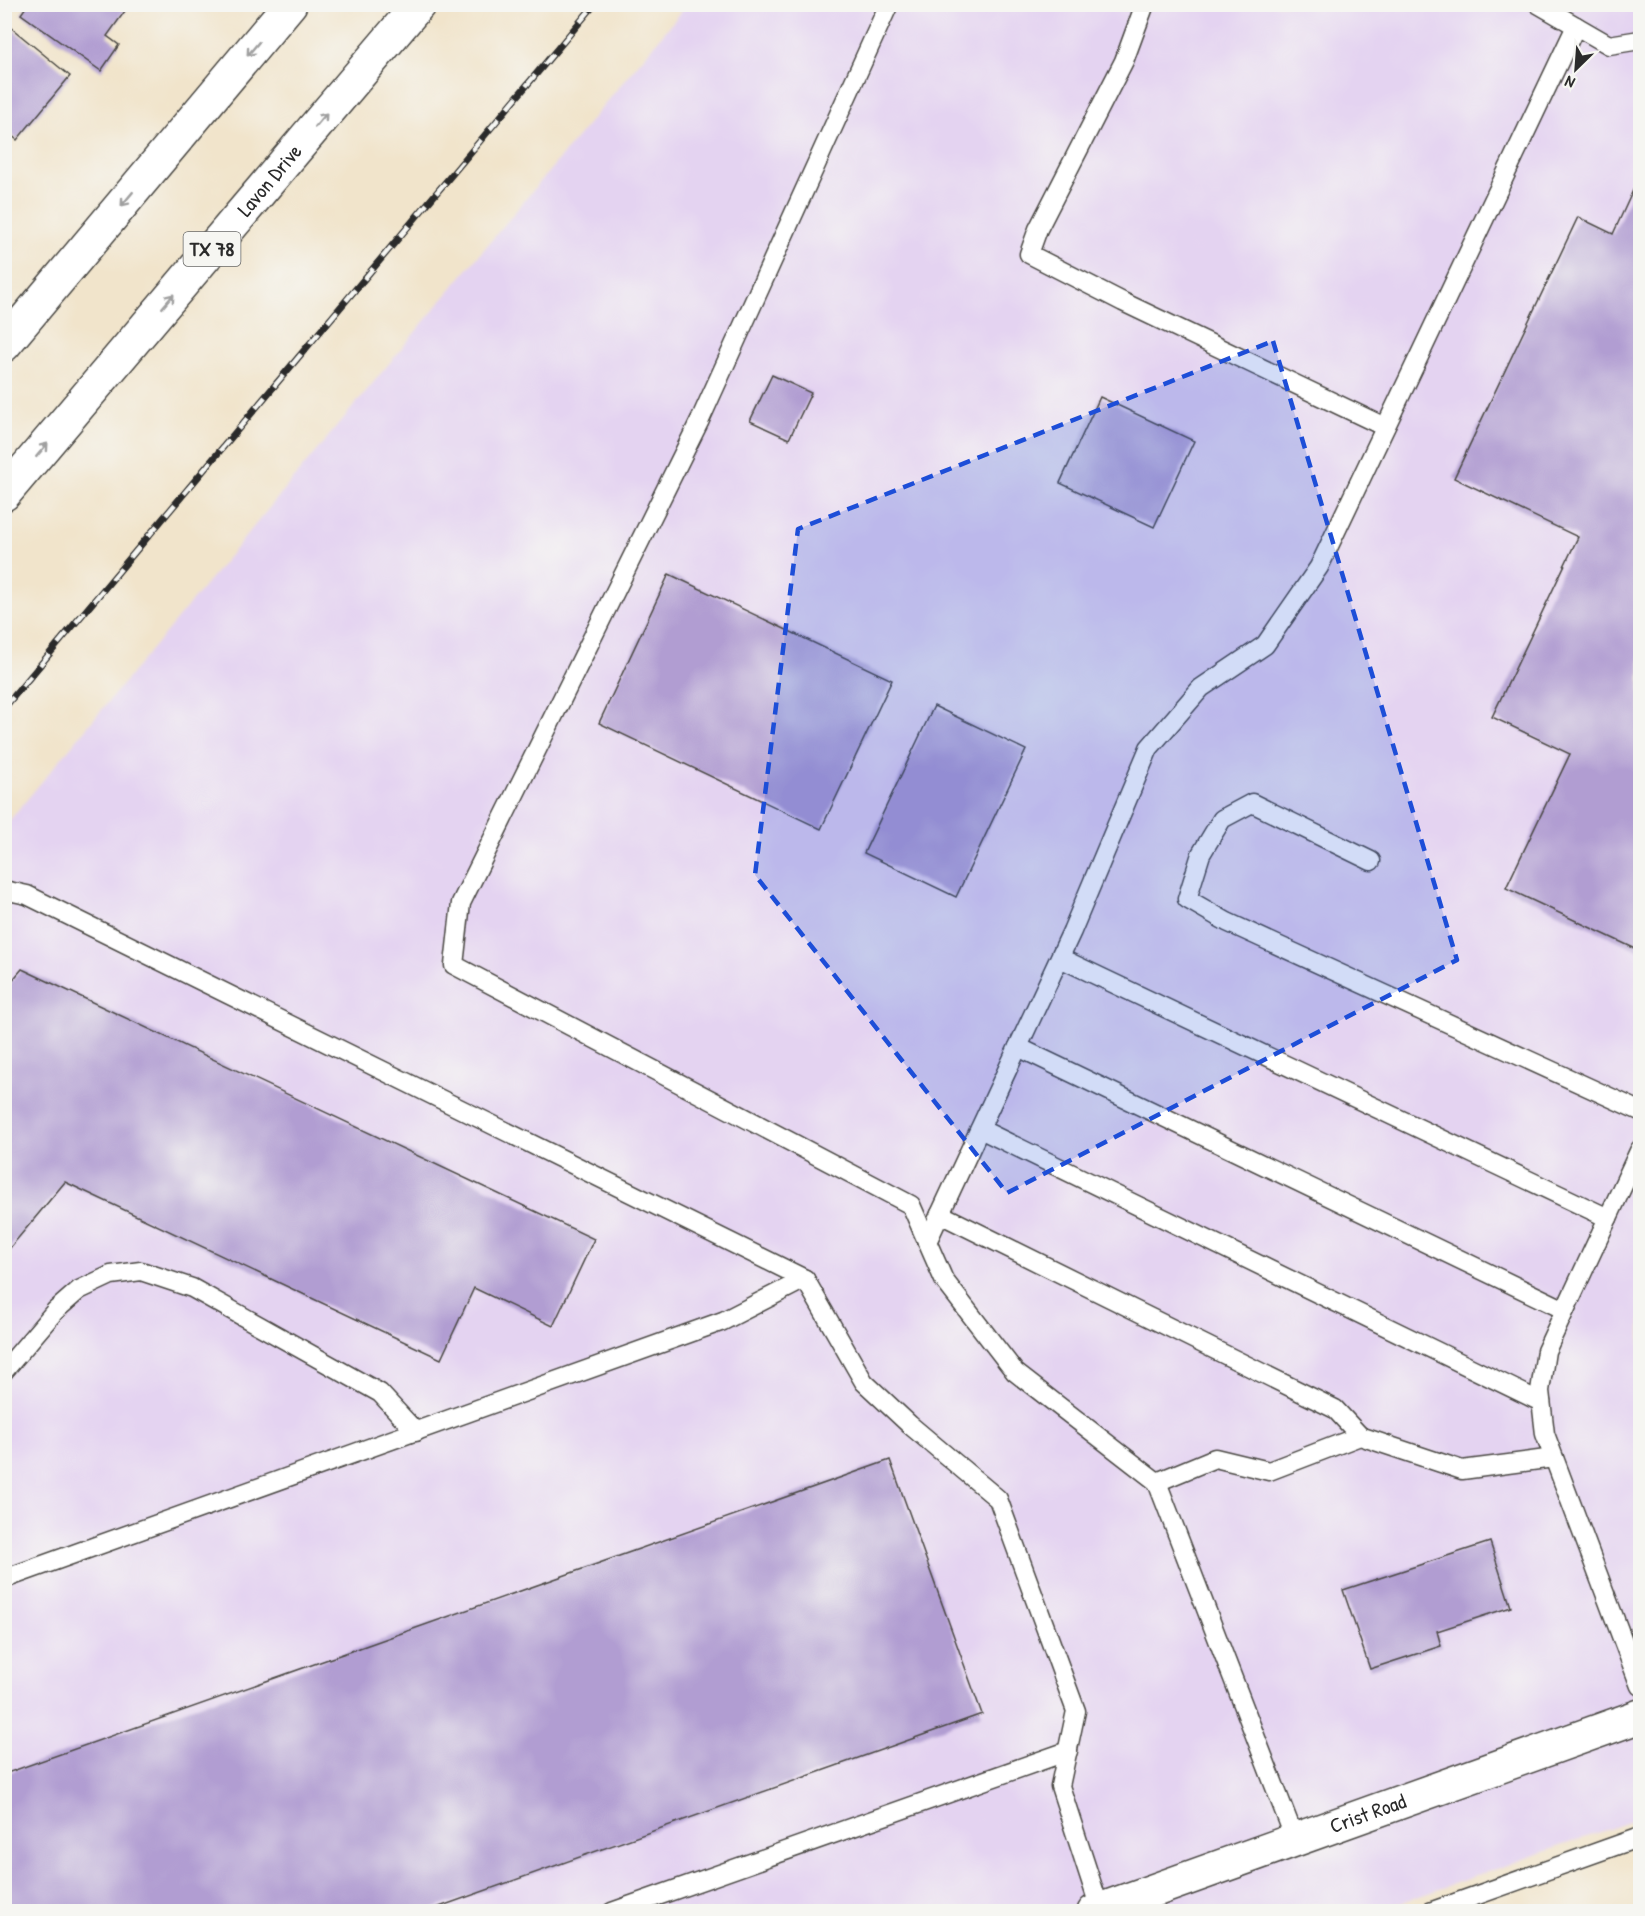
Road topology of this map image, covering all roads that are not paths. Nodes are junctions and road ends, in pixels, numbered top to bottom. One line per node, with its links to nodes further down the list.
1 (290, 4): 8 (main road, one-way to 8)
2 (419, 4): 10 (main road, Lavon Drive / TX 78, one-way to 2)
3 (889, 4): 20 (lane)
4 (1145, 4): 9 (lane)
5 (1538, 4): 6 (lane)
6 (1576, 26): 7 (lane); 9 (lane)
7 (1641, 40)
8 (4, 345)
9 (1385, 427): 13 (lane)
10 (4, 494)
11 (1371, 861): 15 (lane)
12 (4, 890): 21 (lane)
13 (1060, 958): 14 (lane); 19 (lane)
14 (1018, 1047): 16 (lane); 22 (lane)
15 (1641, 1111)
16 (980, 1129): 18 (lane); 24 (lane)
17 (1641, 1149): 19 (lane)
18 (940, 1214): 20 (lane); 26 (lane)
19 (1608, 1218): 22 (lane)
20 (927, 1242): 28 (lane)
21 (805, 1279): 25 (lane); 32 (lane)
22 (1565, 1310): 24 (lane)
23 (4, 1371): 25 (lane)
24 (1541, 1402): 27 (lane)
25 (416, 1432): 29 (lane)
26 (1360, 1436): 27 (lane); 28 (lane)
27 (1554, 1458): 30 (lane)
28 (1157, 1482): 34 (lane)
29 (4, 1580)
30 (1641, 1686)
31 (1641, 1716): 34 (main road, Crist Road)
32 (1068, 1751): 35 (lane); 36 (lane)
33 (1641, 1837): 37 (lane)
34 (1295, 1839): 35 (main road, Crist Road)
35 (1097, 1910)
36 (612, 1911)
37 (1430, 1911)

